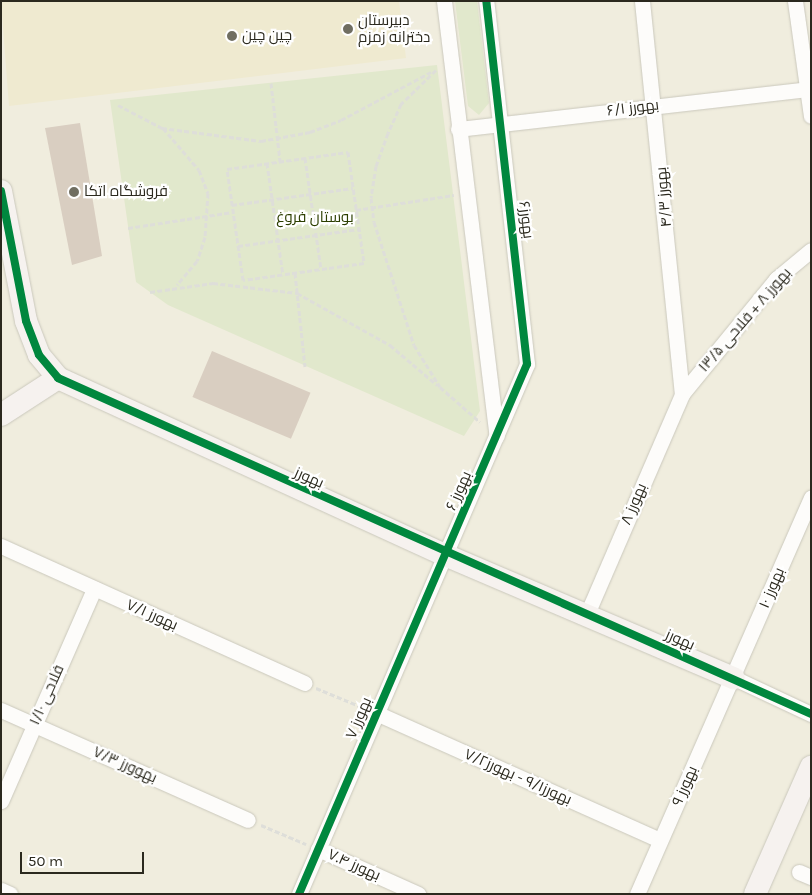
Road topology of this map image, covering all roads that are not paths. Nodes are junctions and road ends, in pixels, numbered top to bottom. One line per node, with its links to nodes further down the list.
1 (444, 1): 9 (street)
2 (486, 1): 8 (street, بهورز۶)
3 (642, 1): 6 (street, بهورز ۴/۳)
4 (795, 1): 5 (street)
5 (807, 89): 6 (street, بهورز ۶/۱); 7 (street)
6 (655, 106): 8 (street, بهورز ۶/۱); 13 (street, بهورز ۴/۳)
7 (811, 116)
8 (500, 124): 9 (street, بهورز ۶/۱); 15 (street, بهورز۶)
9 (458, 129): 15 (street)
10 (1, 191): 12 (street, بهورز)
11 (811, 250): 13 (street, بهورز ۸ + فلاحی ۱۳/۵)
12 (58, 378): 14 (street); 18 (street, بهورز)
13 (682, 394): 20 (street, بهورز ۸)
14 (1, 415)
15 (497, 438): 18 (street, بهورز ۶)
16 (811, 498): 21 (street, بهورز ۱۰)
17 (1, 546): 19 (street, بهورز ۷/۱)
18 (445, 554): 20 (street, بهورز); 24 (street, بهورز ۷)
19 (94, 589): 22 (street, بهورز ۷/۱); 26 (street, فلاحی ۱/۱۰)
20 (587, 614): 21 (street, بهورز)
21 (734, 678): 25 (street); 30 (street, بهورز ۹)
22 (304, 683)
23 (1, 710): 26 (street, بهوورز ۷/۳)
24 (376, 713): 30 (street, بهورز۹/۱ - بهورز۷/۲); 31 (street, بهورز ۷)
25 (811, 714)
26 (34, 725): 28 (street, فلاحی ۱/۱۰); 29 (street, بهوورز ۷/۳)
27 (811, 767): 37 (street)
28 (1, 801)
29 (248, 820)
30 (660, 840): 36 (street, بهورز ۹)
31 (318, 849): 34 (street, بهورز ۷); 35 (street, بهورز ۷.۴)
32 (1, 890): 33 (street)
33 (10, 894)
34 (299, 894)
35 (418, 894)
36 (637, 894)
37 (755, 894)

